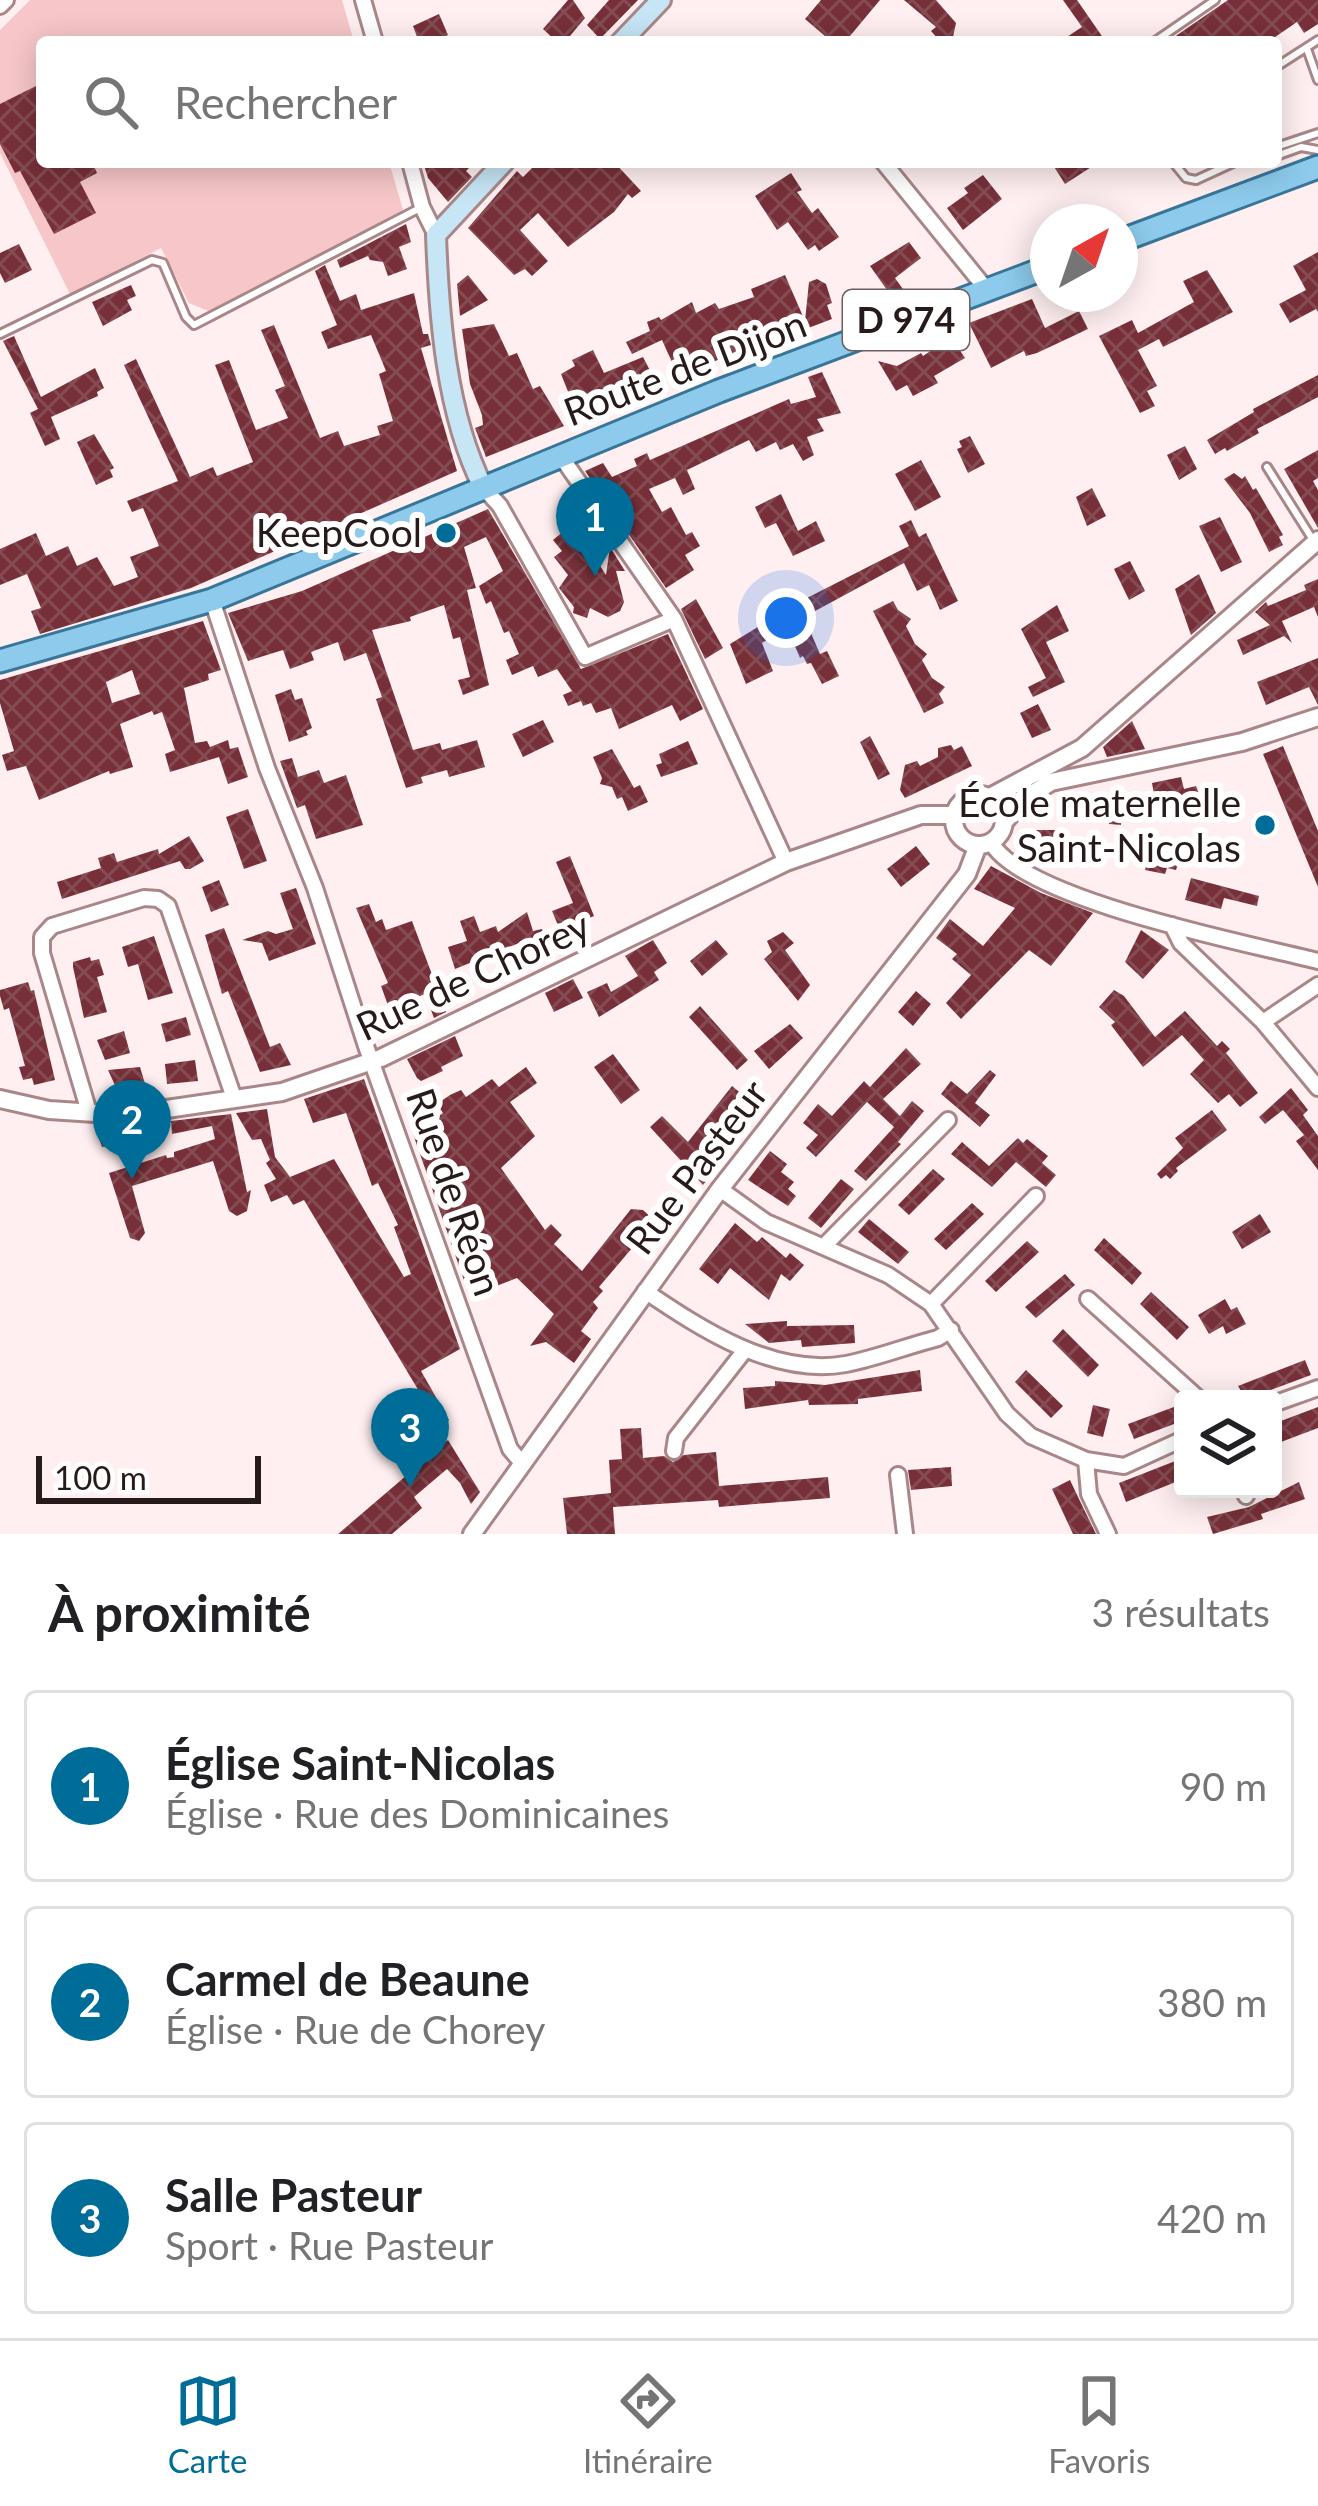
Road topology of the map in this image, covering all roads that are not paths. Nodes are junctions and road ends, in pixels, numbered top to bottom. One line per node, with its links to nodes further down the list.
1 (363, 0): 4 (street)
2 (661, 0): 5 (main road)
3 (1215, 0): 6 (lane)
4 (373, 36)
5 (627, 36)
6 (1163, 36)
7 (1318, 40): 8 (lane)
8 (1306, 48): 9 (lane); 10 (lane)
9 (1282, 63)
10 (1318, 80)
11 (1318, 133): 12 (lane)
12 (1282, 148)
13 (1282, 150): 14 (lane)
14 (1318, 150)
15 (1318, 167): 22 (main road)
16 (412, 168): 21 (street)
17 (498, 168): 23 (main road)
18 (888, 168): 25 (street)
19 (1178, 168): 20 (lane)
20 (1222, 168)
21 (422, 207): 23 (street); 26 (lane)
22 (1138, 234)
23 (436, 235): 29 (main road)
24 (1030, 274): 25 (main road, Route de Dijon / D 974)
25 (987, 290): 27 (main road, Route de Dijon / D 974)
26 (0, 334)
27 (560, 455): 29 (main road, Route de Dijon / D 974); 32 (street)
28 (1267, 467): 30 (lane)
29 (484, 487): 31 (main road, D 974); 32 (street)
30 (1316, 542): 35 (street)
31 (212, 600): 33 (main road, D 974); 44 (street, Rue de Réon)
32 (674, 619): 39 (street)
33 (0, 662)
34 (1318, 717): 37 (street)
35 (990, 797): 36 (street); 37 (street)
36 (955, 815): 38 (street); 39 (street, Rue de Chorey)
37 (1004, 822): 38 (street)
38 (984, 844): 40 (street); 50 (street, Rue Pasteur)
39 (786, 862): 44 (street, Rue de Chorey)
40 (1172, 925): 41 (street); 43 (street)
41 (1318, 961)
42 (1318, 985): 43 (street)
43 (1264, 1022): 45 (street)
44 (373, 1062): 46 (street, Rue de Chorey); 64 (street, Rue de Réon)
45 (1318, 1088)
46 (234, 1098): 48 (street, Rue de Chorey); 48 (street)
47 (0, 1099): 48 (street, Rue de Chorey)
48 (89, 1112)
49 (948, 1120): 52 (street)
50 (720, 1189): 52 (street); 53 (street, Rue Pasteur)
51 (1036, 1196): 55 (street)
52 (826, 1244): 55 (street)
53 (645, 1291): 57 (street); 64 (street, Rue Pasteur)
54 (1088, 1299): 59 (street)
55 (931, 1304): 56 (street)
56 (951, 1330): 57 (street); 63 (street)
57 (745, 1350): 62 (street)
58 (1318, 1388): 60 (street)
59 (1188, 1390)
60 (1282, 1401)
61 (1174, 1443): 63 (street)
62 (674, 1451)
63 (1087, 1460): 68 (street)
64 (522, 1463): 66 (street, Rue Pasteur)
65 (898, 1475): 67 (street)
66 (472, 1534)
67 (905, 1534)
68 (1108, 1534)

